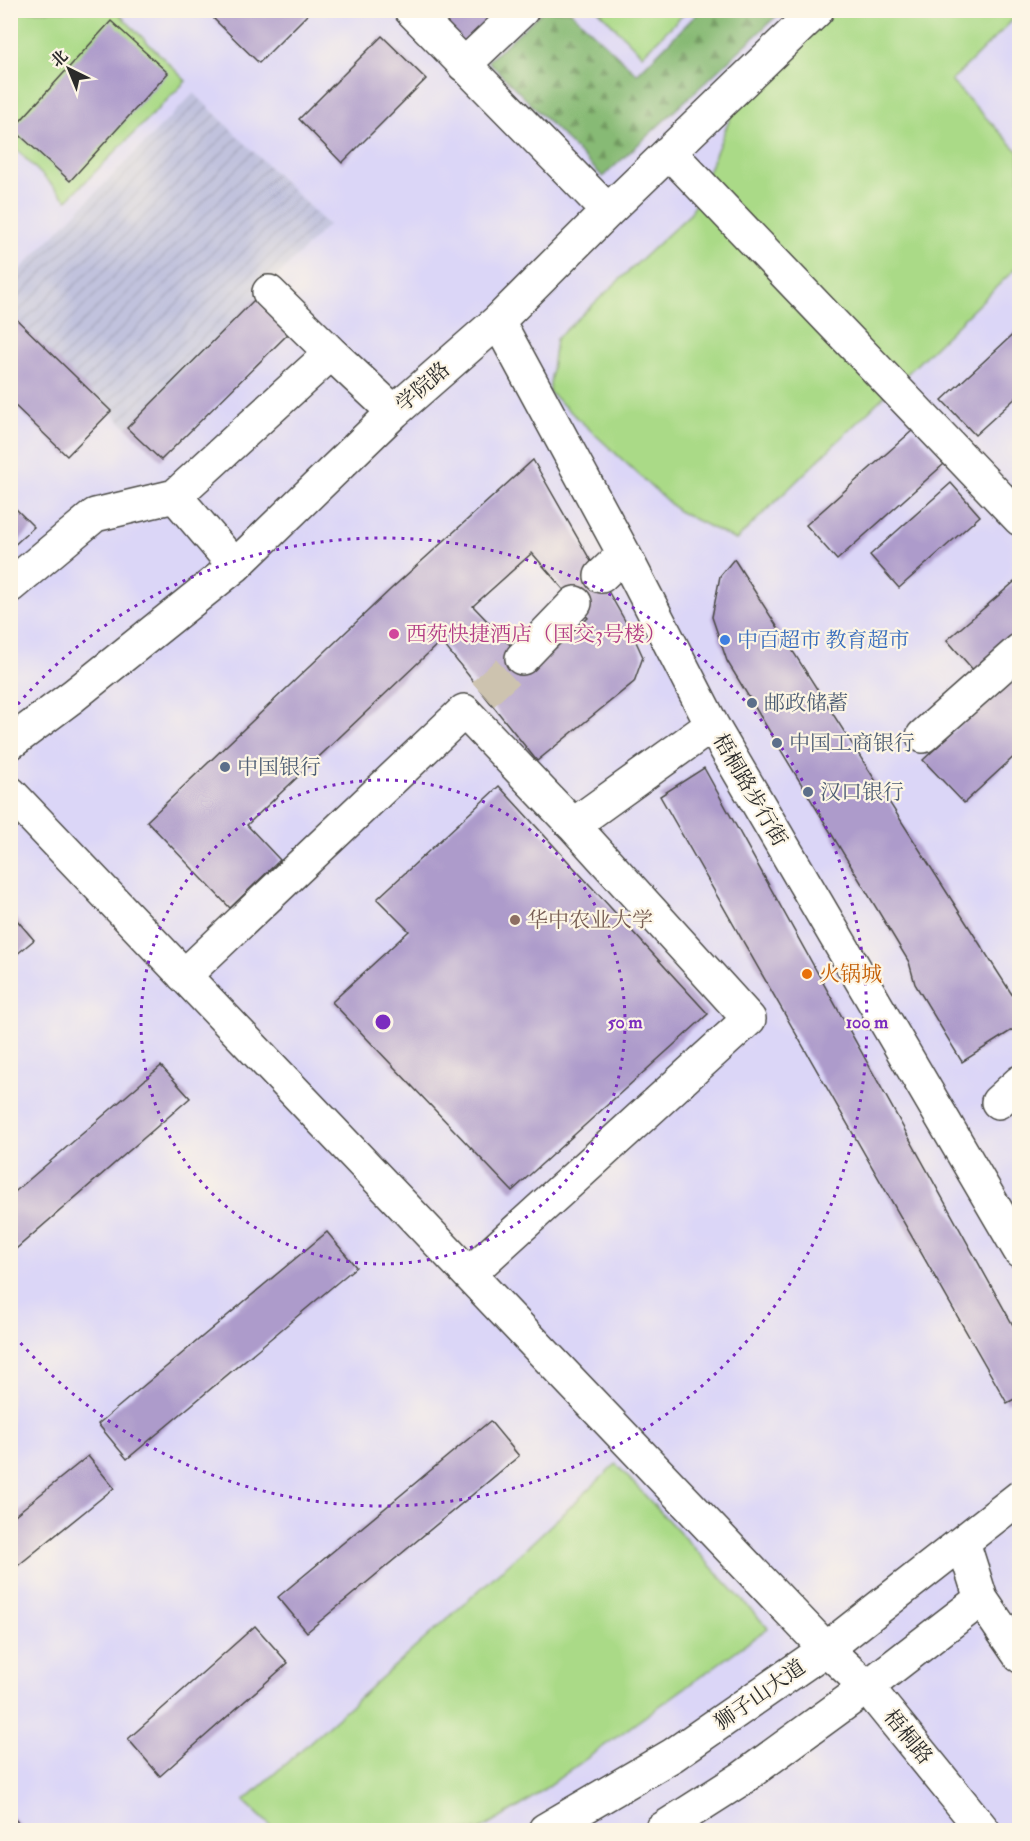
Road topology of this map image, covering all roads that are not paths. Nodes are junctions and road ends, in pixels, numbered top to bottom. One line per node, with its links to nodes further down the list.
1 (411, 10): 4 (street)
2 (522, 10): 4 (street)
3 (811, 13): 5 (street, 学院路)
4 (464, 65): 6 (street)
5 (669, 152): 6 (street, 学院路); 12 (street)
6 (608, 212): 8 (street, 学院路)
7 (269, 292): 9 (street)
8 (498, 321): 10 (street, 学院路); 13 (street, 梧桐路步行街)
9 (331, 352): 10 (street); 11 (street)
10 (394, 412): 14 (street, 学院路)
11 (175, 496): 14 (street); 16 (street)
12 (1020, 519)
13 (624, 554): 15 (street); 20 (street, 梧桐路步行街)
14 (235, 566): 22 (street, 学院路)
15 (601, 576)
16 (10, 586)
17 (575, 603): 19 (street)
18 (1020, 650): 21 (street)
19 (522, 658)
20 (712, 725): 24 (street); 26 (street, 梧桐路步行街)
21 (924, 736)
22 (10, 743)
23 (10, 793): 25 (street, 梧桐路)
24 (573, 825): 25 (street); 27 (street)
25 (184, 976): 27 (street, 梧桐路)
26 (1020, 1251)
27 (470, 1273): 31 (street, 梧桐路)
28 (1020, 1497): 29 (street, 狮子山大道)
29 (963, 1542): 30 (street); 31 (street, 狮子山大道)
30 (981, 1599): 32 (street); 33 (street)
31 (826, 1649): 33 (street, 梧桐路); 34 (street, 狮子山大道)
32 (1020, 1656)
33 (867, 1687): 35 (street); 36 (street, 梧桐路)
34 (545, 1830)
35 (661, 1830)
36 (983, 1830)

